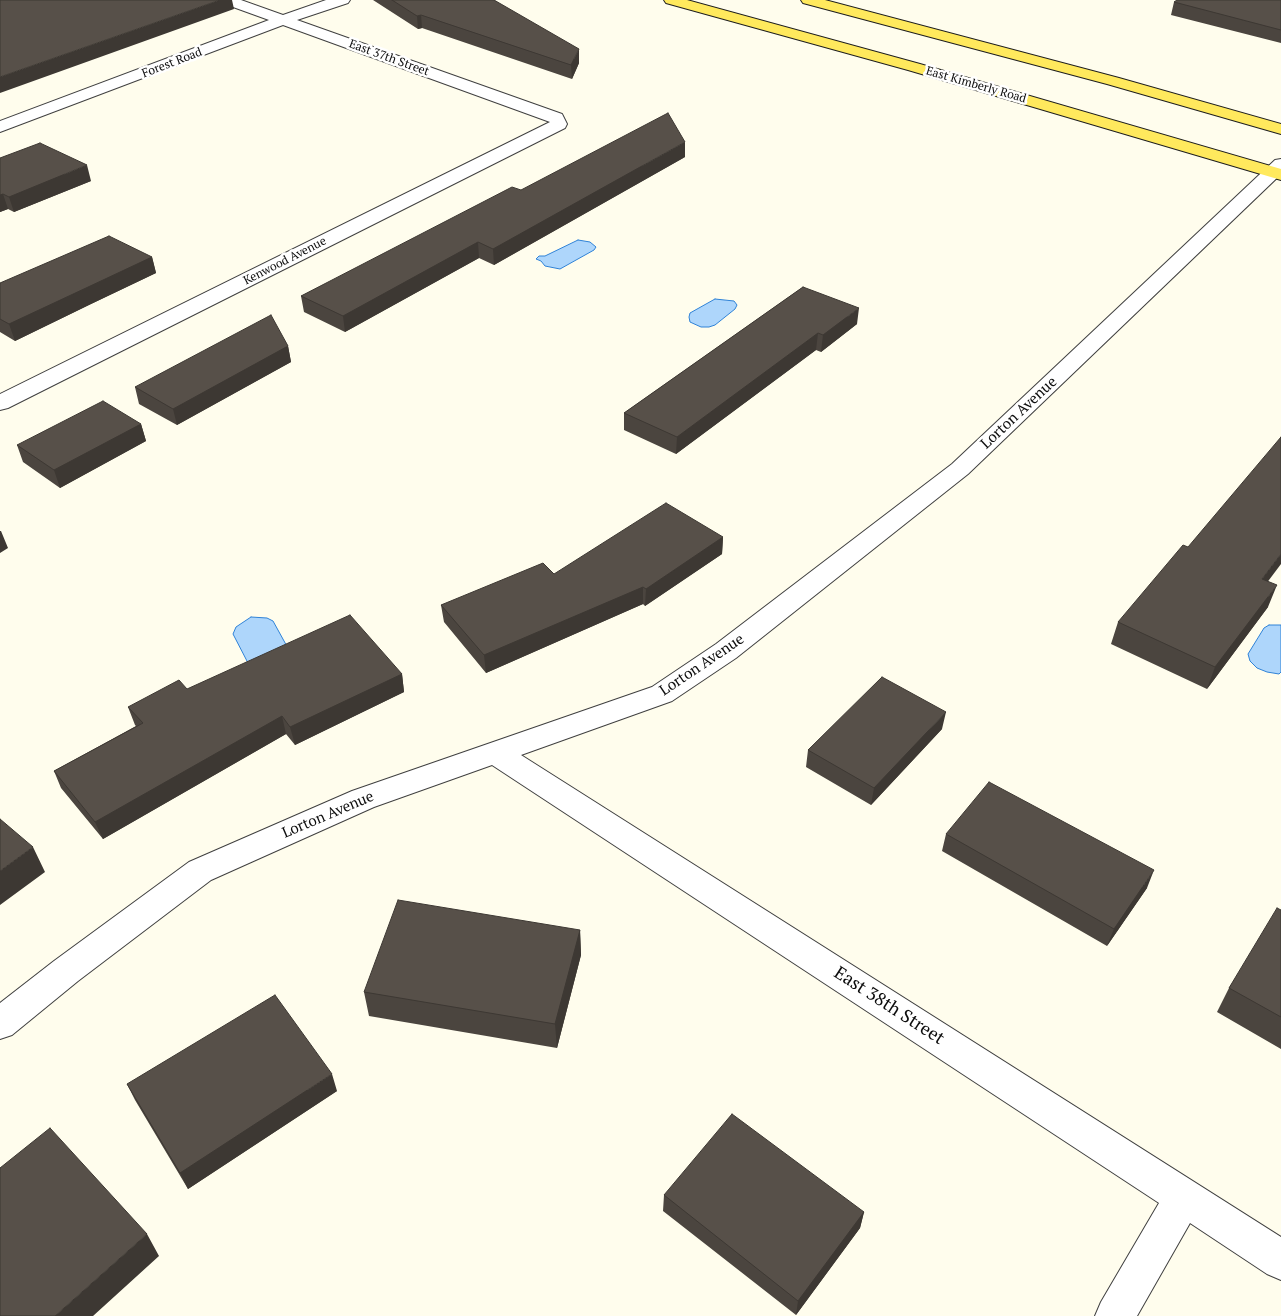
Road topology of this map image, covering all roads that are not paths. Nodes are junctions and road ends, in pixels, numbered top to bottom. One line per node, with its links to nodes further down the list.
1 (227, 0): 5 (street, East 37th Street)
2 (343, 0): 5 (street, Forest Road)
3 (671, 0): 9 (main road, East Kimberly Road)
4 (808, 0): 8 (main road)
5 (284, 20): 6 (street, East 37th Street); 7 (street, Forest Road)
6 (550, 116): 10 (street, Kenwood Avenue)
7 (0, 127)
8 (1281, 129)
9 (1278, 171): 11 (street, Lorton Avenue)
10 (0, 403)
11 (496, 753): 12 (street, Lorton Avenue); 13 (street, East 38th Street)
12 (0, 1024)
13 (1184, 1196): 14 (street, East 38th Street); 15 (street)
14 (1281, 1260)
15 (1115, 1316)

